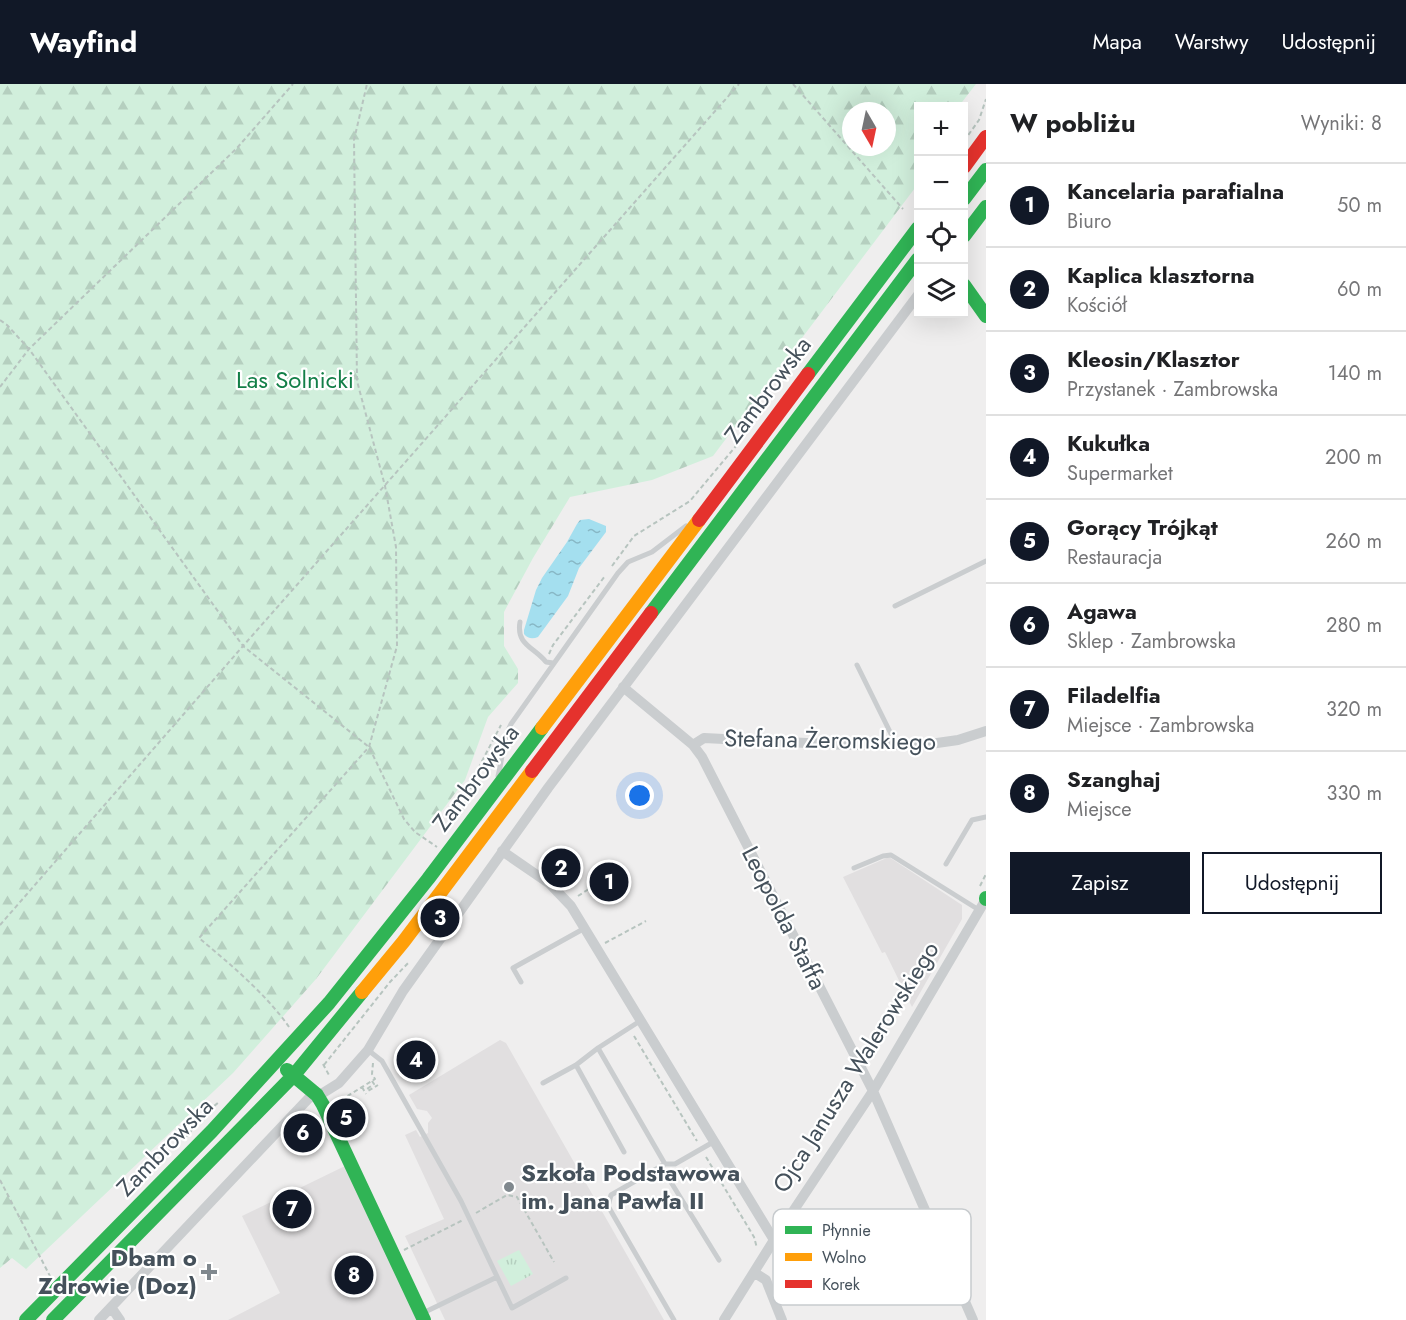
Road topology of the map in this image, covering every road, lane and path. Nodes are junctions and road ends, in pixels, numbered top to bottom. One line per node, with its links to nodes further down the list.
1 (293, 84): 20 (path)
2 (367, 84): 23 (path)
3 (739, 84): 23 (path)
4 (793, 84): 12 (path)
5 (986, 99): 6 (path)
6 (968, 134)
7 (986, 137): 8 (main road)
8 (968, 160)
9 (986, 170): 10 (main road)
10 (968, 193)
11 (986, 207): 13 (main road)
12 (903, 209)
13 (968, 230)
14 (914, 233): 24 (main road, Zambrowska)
15 (914, 264): 63 (main road, Zambrowska)
16 (968, 292): 18 (main road)
17 (914, 300): 32 (street)
18 (986, 316)
19 (0, 320): 20 (path)
20 (28, 349): 21 (path); 28 (path)
21 (0, 387)
22 (745, 435): 29 (path)
23 (385, 486): 28 (path); 37 (path)
24 (706, 510): 30 (lane); 38 (main road, Zambrowska)
25 (986, 561): 26 (lane)
26 (895, 606)
27 (520, 622): 29 (lane)
28 (243, 646): 37 (path); 50 (path)
29 (546, 662): 30 (lane)
30 (554, 663): 38 (lane)
31 (857, 665): 36 (lane)
32 (623, 687): 35 (street, Stefana Żeromskiego); 43 (street)
33 (505, 719): 39 (path)
34 (986, 731): 36 (street, Stefana Żeromskiego)
35 (693, 745): 36 (street, Stefana Żeromskiego); 68 (street, Leopolda Staffa)
36 (897, 745)
37 (369, 747): 42 (path); 57 (path)
38 (494, 792): 42 (main road, Zambrowska)
39 (459, 816)
40 (986, 817): 44 (lane)
41 (442, 840): 42 (path)
42 (442, 850): 60 (main road, Zambrowska)
43 (502, 851): 51 (street); 59 (street)
44 (946, 864)
45 (854, 868): 48 (lane)
46 (592, 887): 47 (path)
47 (575, 897)
48 (984, 901): 68 (street, Ojca Janusza Walerowskiego)
49 (646, 921): 52 (path)
50 (0, 925)
51 (585, 928): 54 (lane); 55 (street)
52 (605, 943)
53 (411, 960): 65 (path)
54 (521, 982)
55 (641, 1020): 56 (lane); 77 (street)
56 (629, 1027): 58 (lane); 79 (path)
57 (286, 1034)
58 (598, 1048): 61 (lane); 81 (lane)
59 (368, 1050): 70 (street); 85 (lane)
60 (277, 1062): 63 (main road); 101 (main road, Zambrowska)
61 (576, 1065): 66 (lane); 80 (lane)
62 (372, 1074): 64 (path)
63 (294, 1075): 70 (main road); 102 (main road, Zambrowska)
64 (374, 1080): 64 (path); 67 (path)
65 (332, 1082)
66 (543, 1083)
67 (362, 1087): 69 (path); 71 (path)
68 (873, 1091): 83 (street, Ojca Janusza Walerowskiego); 84 (street, Leopolda Staffa)
69 (366, 1094)
70 (316, 1095): 99 (street); 100 (main road)
71 (345, 1098): 73 (path); 74 (path)
72 (222, 1100): 78 (path)
73 (338, 1103): 75 (path); 76 (path)
74 (348, 1104)
75 (331, 1110)
76 (342, 1111)
77 (715, 1141): 79 (lane); 86 (street)
78 (182, 1142)
79 (702, 1149): 81 (lane); 89 (path)
80 (624, 1152)
81 (663, 1165): 90 (lane); 105 (lane)
82 (0, 1180): 92 (path)
83 (795, 1209)
84 (925, 1209)
85 (469, 1218): 88 (path); 91 (path); 94 (lane)
86 (773, 1238)
87 (773, 1242): 89 (street, Ojca Janusza Walerowskiego)
88 (401, 1252)
89 (764, 1257): 93 (street, Ojca Janusza Walerowskiego)
90 (719, 1260)
91 (554, 1262)
92 (58, 1271)
93 (754, 1274): 96 (street); 106 (street, Ojca Janusza Walerowskiego)
94 (497, 1277): 95 (lane); 100 (lane)
95 (566, 1278)
96 (773, 1298)
97 (776, 1305): 107 (street)
98 (966, 1305): 108 (street, Leopolda Staffa)
99 (111, 1307): 103 (street); 104 (street)
100 (423, 1317)
101 (26, 1320)
102 (53, 1320)
103 (99, 1320)
104 (120, 1320)
105 (674, 1320)
106 (724, 1320)
107 (782, 1320)
108 (973, 1320)

